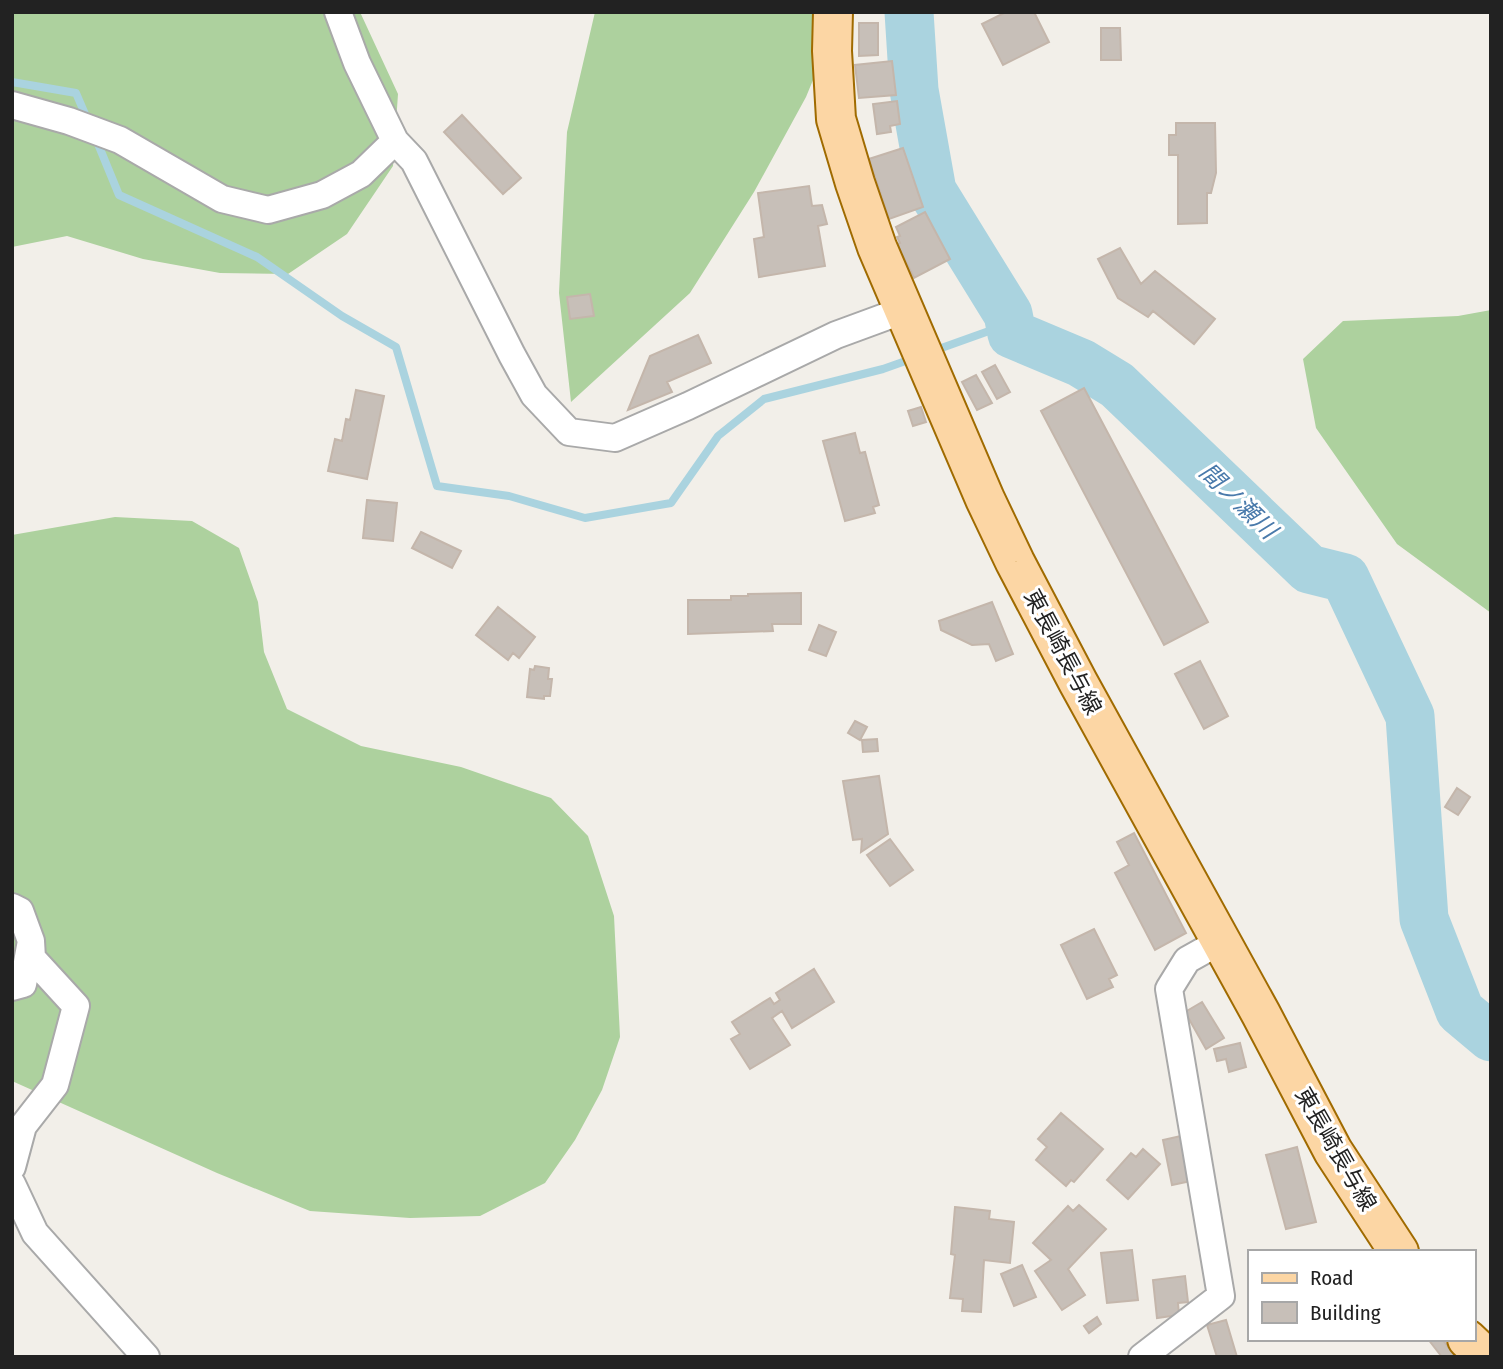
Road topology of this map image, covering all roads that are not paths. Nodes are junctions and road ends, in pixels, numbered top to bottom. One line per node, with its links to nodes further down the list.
1 (338, 12): 4 (street)
2 (833, 12): 5 (main road, 東長崎長与線)
3 (12, 105): 4 (street)
4 (395, 141): 5 (street)
5 (904, 310): 8 (main road, 東長崎長与線)
6 (12, 907): 7 (street)
7 (31, 941): 9 (street); 10 (street)
8 (1221, 941): 12 (main road, 東長崎長与線); 15 (street)
9 (12, 987)
10 (12, 1167)
11 (12, 1184): 14 (street)
12 (1398, 1250)
13 (1469, 1341): 16 (main road)
14 (146, 1357)
15 (1142, 1357)
16 (1486, 1357)

